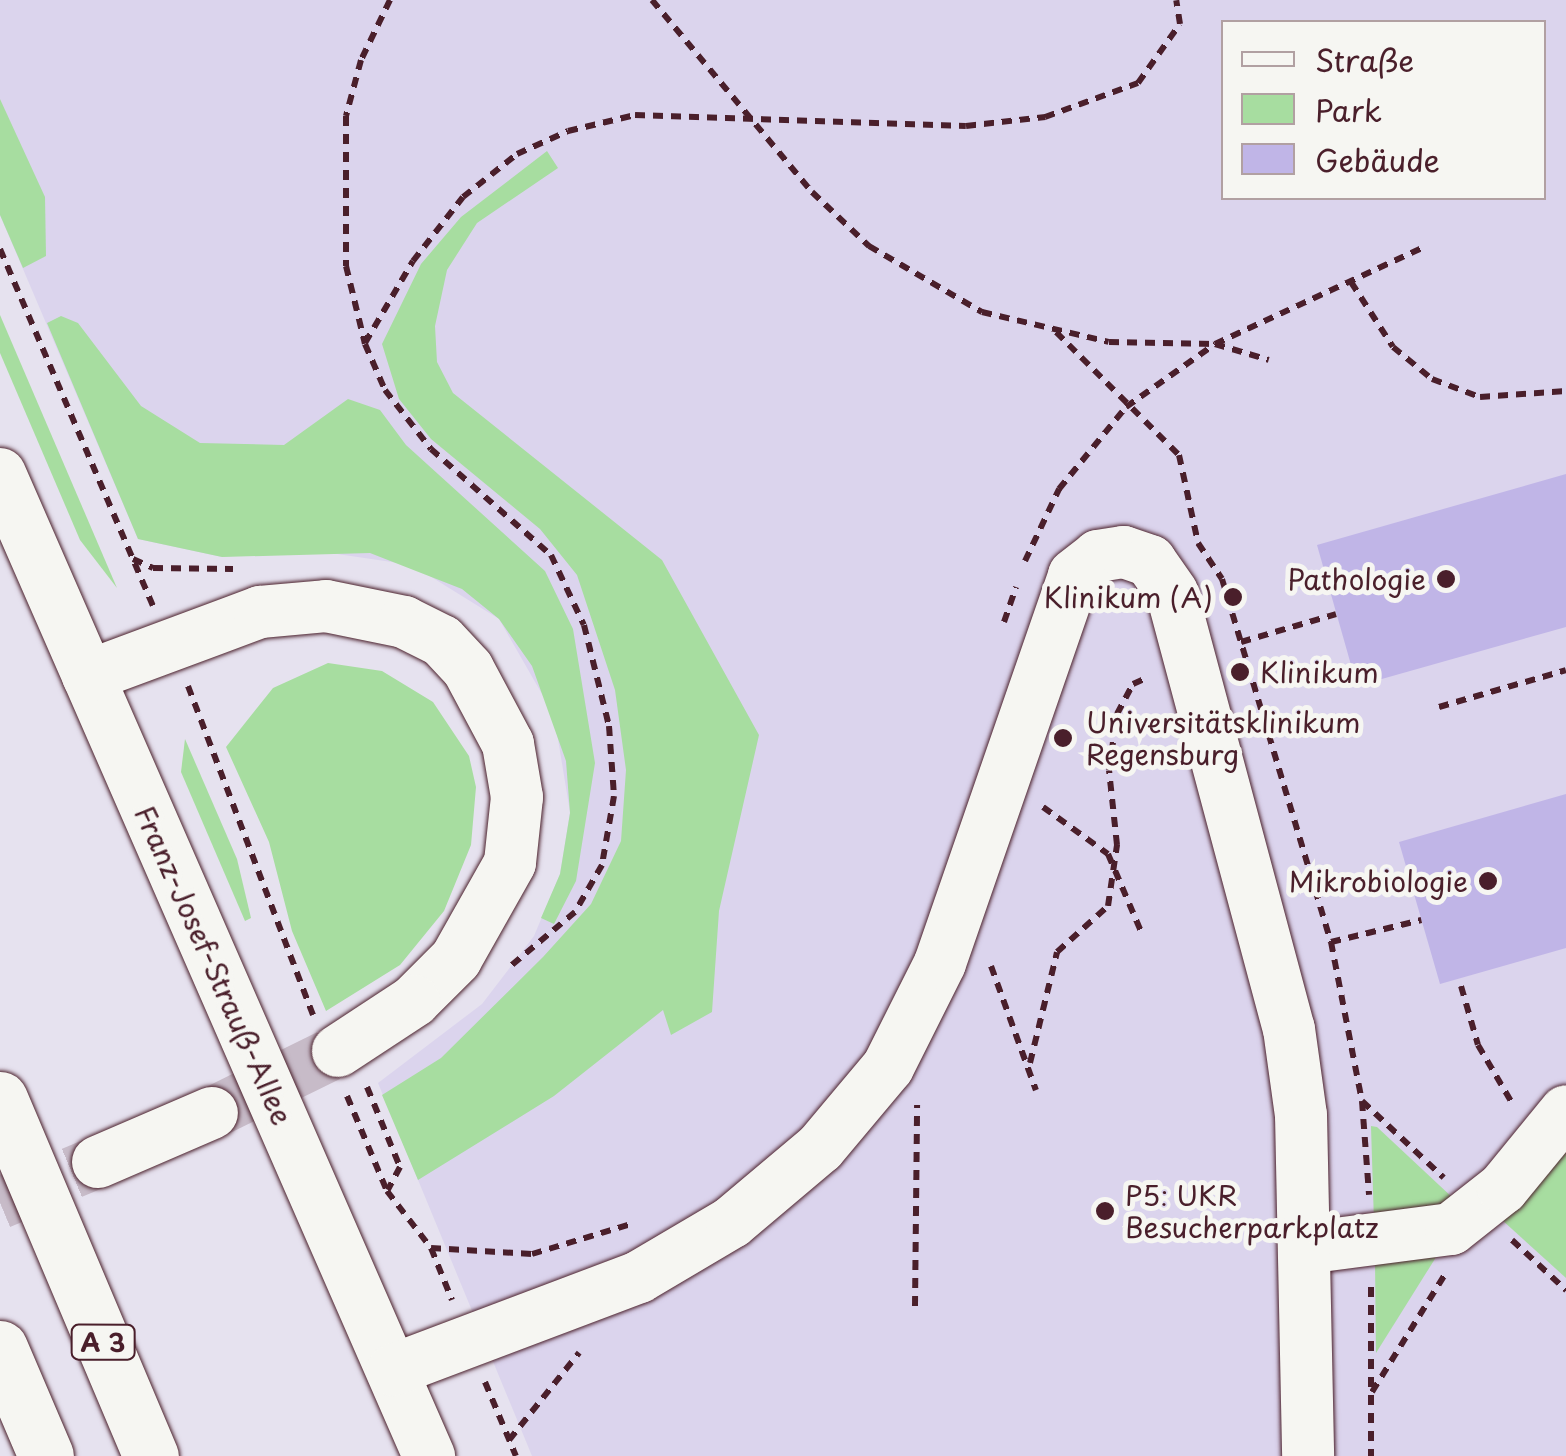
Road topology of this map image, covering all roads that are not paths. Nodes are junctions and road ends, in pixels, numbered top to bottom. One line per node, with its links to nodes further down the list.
1 (0, 474): 2 (street, Franz-Josef-Strauß-Allee)
2 (88, 676): 3 (street); 10 (street, Franz-Josef-Strauß-Allee)
3 (338, 1050)
4 (0, 1099): 12 (highway, A 3)
5 (212, 1113): 7 (street)
6 (1555, 1124): 8 (street)
7 (98, 1162)
8 (1305, 1248): 10 (street); 14 (street)
9 (0, 1348): 11 (highway)
10 (393, 1370): 13 (street, Franz-Josef-Strauß-Allee)
11 (46, 1456)
12 (151, 1456)
13 (429, 1456)
14 (1308, 1456)

